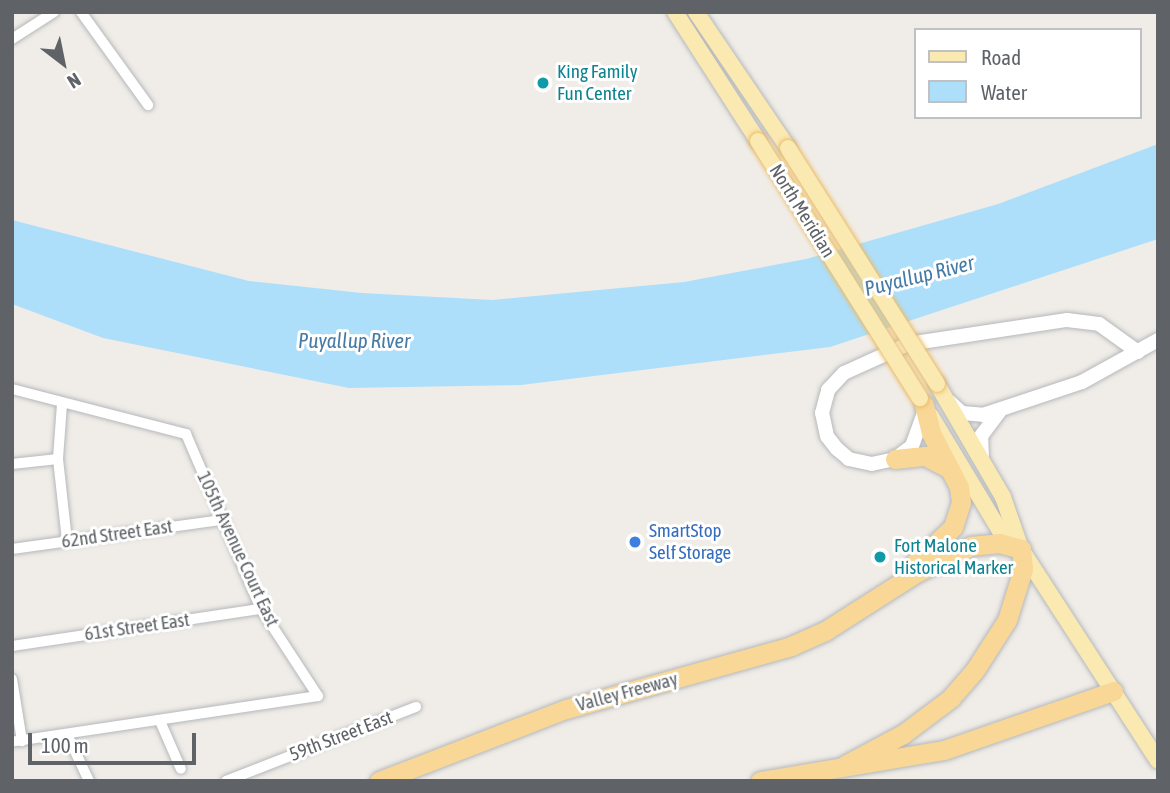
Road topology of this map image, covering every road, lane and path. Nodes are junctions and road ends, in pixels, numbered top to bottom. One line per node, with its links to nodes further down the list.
1 (54, 12): 5 (street)
2 (81, 12): 6 (street)
3 (675, 12): 11 (main road, North Meridian, bridge)
4 (696, 12): 10 (main road, North Meridian, bridge)
5 (12, 39)
6 (148, 105)
7 (1158, 340): 8 (street)
8 (1138, 352): 13 (street); 15 (street)
9 (12, 388): 12 (street)
10 (941, 390): 13 (street); 16 (main road, North Meridian)
11 (922, 401): 15 (street); 18 (highway); 22 (main road, North Meridian)
12 (62, 404): 14 (street); 19 (street, 105th Avenue Court East)
13 (1010, 405): 16 (street)
14 (58, 459): 17 (street); 20 (street)
15 (895, 459): 18 (highway)
16 (982, 460): 22 (main road, North Meridian)
17 (12, 464)
18 (950, 470): 23 (highway)
19 (222, 520): 20 (street, 62nd Street East); 24 (street, 105th Avenue Court East)
20 (67, 541): 21 (street, 62nd Street East)
21 (12, 549)
22 (1021, 549): 23 (highway); 27 (main road, North Meridian); 33 (highway)
23 (871, 601): 37 (highway, Valley Freeway)
24 (261, 609): 25 (street, 61st Street East); 29 (street, 105th Avenue Court East)
25 (12, 646)
26 (12, 679): 31 (street)
27 (1112, 691): 32 (main road, North Meridian); 33 (highway)
28 (416, 707): 36 (street, 59th Street East)
29 (160, 721): 30 (street); 34 (street)
30 (67, 734): 31 (street); 35 (street)
31 (17, 741)
32 (1158, 761)
33 (845, 765): 38 (highway)
34 (181, 769)
35 (89, 781)
36 (226, 781)
37 (379, 781)
38 (760, 781)

